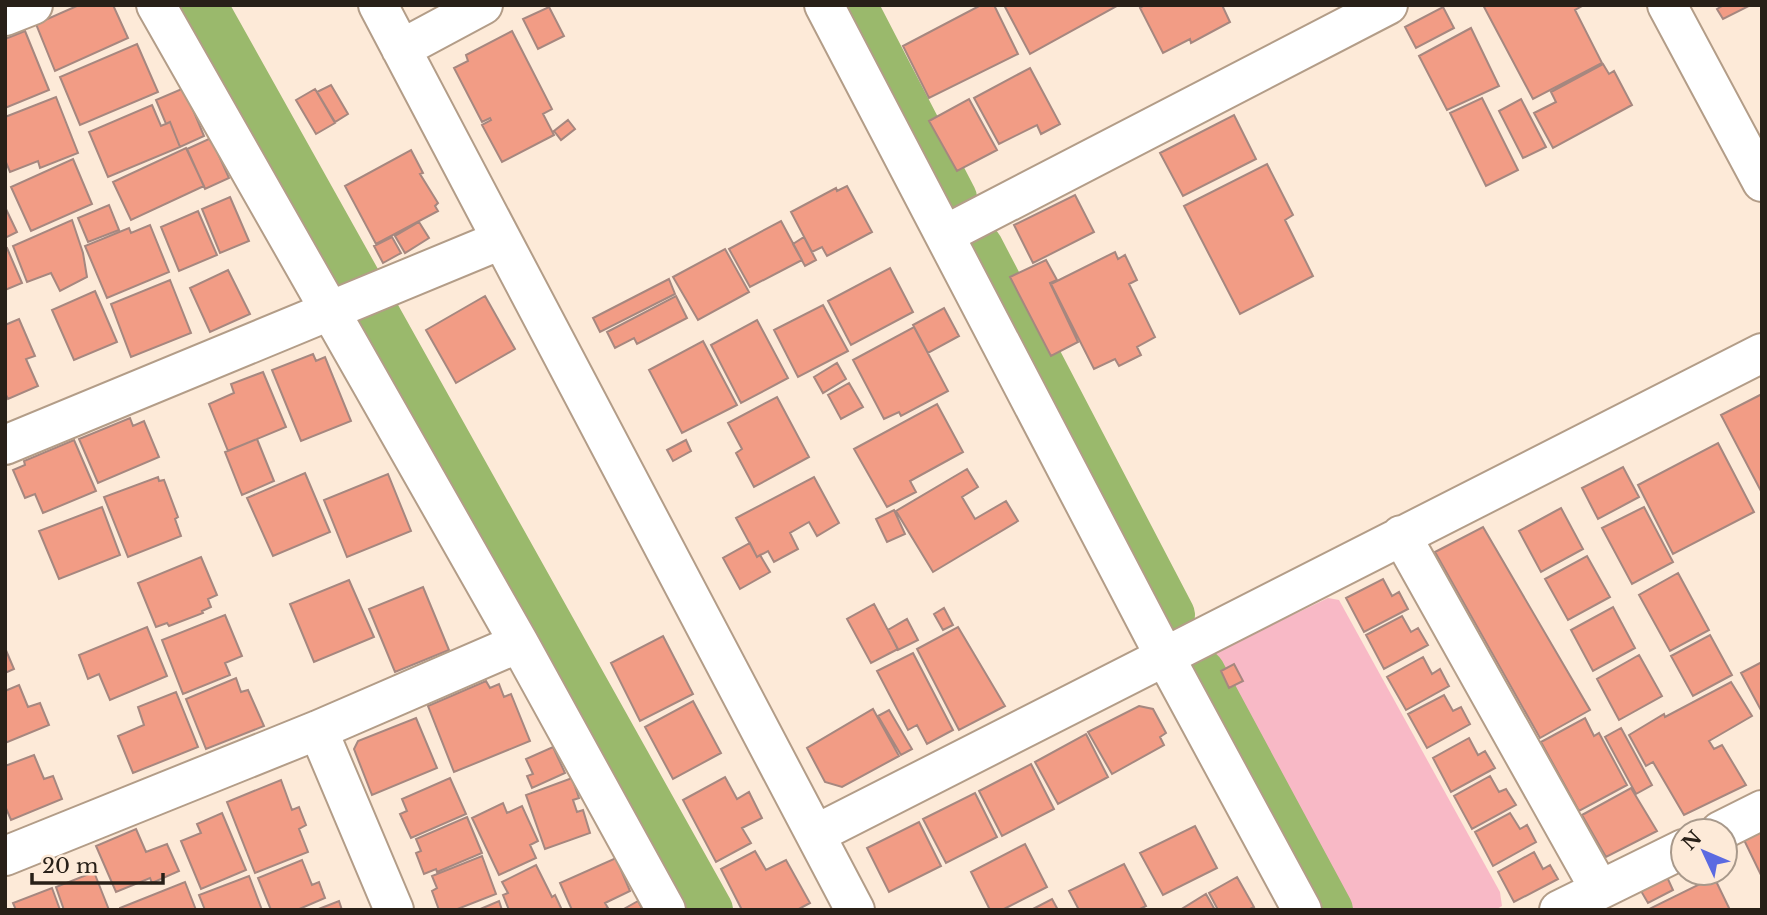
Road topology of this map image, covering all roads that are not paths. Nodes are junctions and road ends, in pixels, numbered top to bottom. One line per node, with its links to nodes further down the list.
1 (33, 5): 8 (street)
2 (156, 5): 13 (street)
3 (378, 5): 9 (street)
4 (483, 5): 9 (street)
5 (824, 5): 11 (street)
6 (1388, 5): 11 (street)
7 (1667, 5): 10 (street)
8 (5, 16)
9 (401, 49): 12 (street)
10 (1762, 182)
11 (946, 234): 18 (street)
12 (501, 240): 13 (street); 22 (street)
13 (330, 312): 15 (street); 17 (street)
14 (1762, 353): 16 (street)
15 (5, 445)
16 (1401, 535): 18 (street); 25 (street)
17 (519, 643): 19 (street); 27 (street)
18 (1165, 657): 22 (street); 29 (street)
19 (318, 730): 23 (street); 26 (street)
20 (1762, 810): 21 (street)
21 (1739, 822)
22 (816, 834): 28 (street)
23 (5, 856)
24 (1669, 856): 25 (street)
25 (1600, 890): 30 (street)
26 (394, 910)
27 (666, 910)
28 (855, 910)
29 (1302, 910)
30 (1559, 910)

